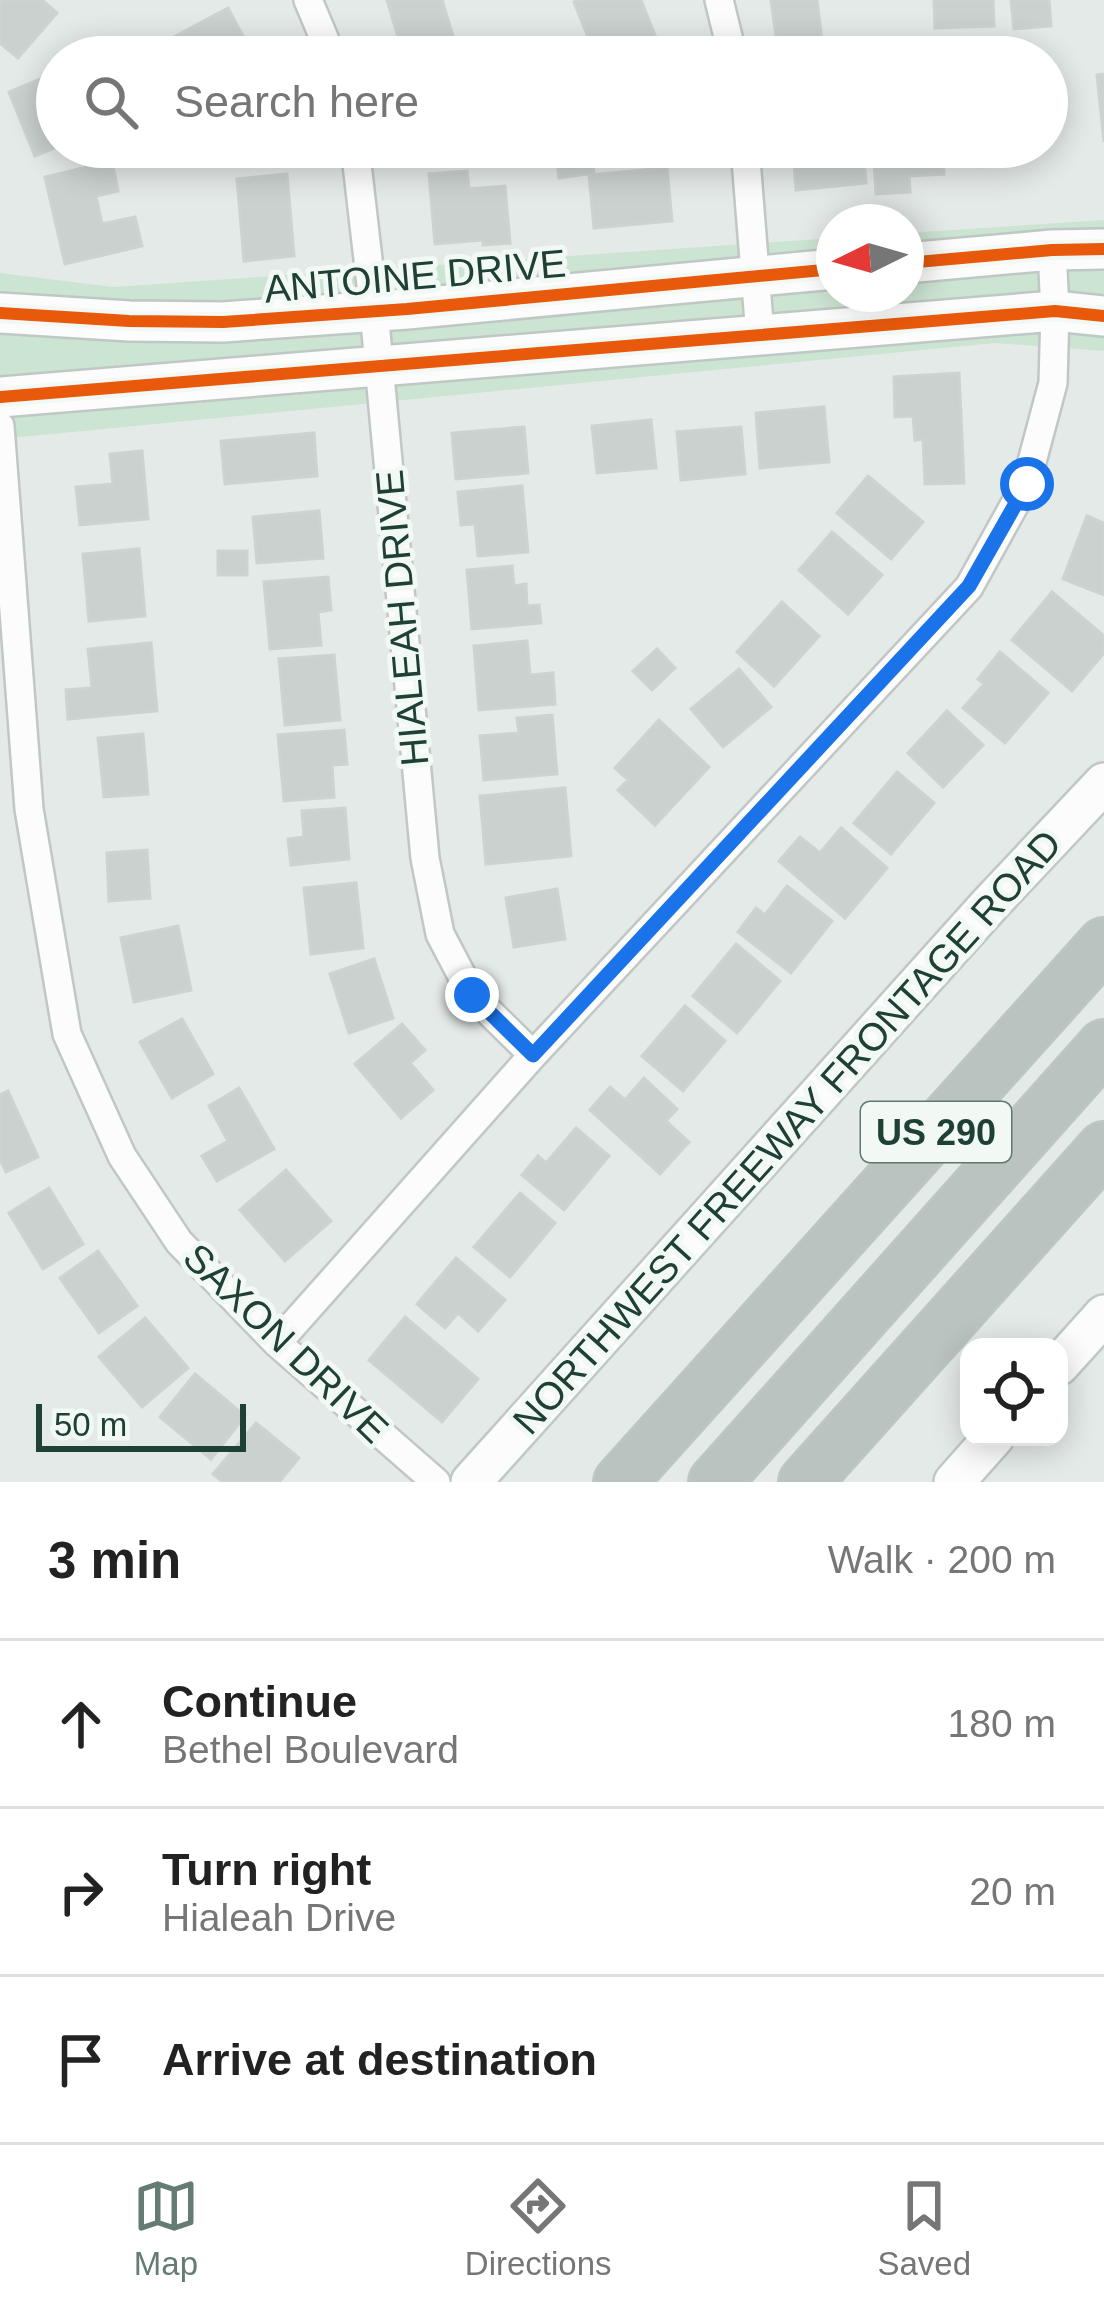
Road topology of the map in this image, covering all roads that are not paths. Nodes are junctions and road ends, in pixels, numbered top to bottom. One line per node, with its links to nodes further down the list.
1 (308, 0): 3 (street)
2 (719, 0): 4 (street)
3 (323, 36)
4 (728, 36)
5 (357, 168): 12 (street, HIALEAH DRIVE)
6 (747, 168): 11 (street)
7 (1104, 249): 8 (main road)
8 (1052, 250): 9 (main road); 13 (street)
9 (924, 261)
10 (816, 271): 11 (main road, ANTOINE DRIVE)
11 (756, 277): 12 (main road, ANTOINE DRIVE); 16 (street)
12 (374, 311): 14 (main road, ANTOINE DRIVE); 17 (street, HIALEAH DRIVE)
13 (1054, 311): 15 (main road); 16 (main road); 23 (street)
14 (0, 313)
15 (1104, 316)
16 (760, 335): 17 (main road)
17 (379, 367): 18 (main road); 23 (street, HIALEAH DRIVE)
18 (0, 397)
19 (0, 425): 26 (street, SAXON DRIVE)
20 (1104, 783): 30 (main road, NORTHWEST FREEWAY FRONTAGE ROAD)
21 (1104, 944): 31 (highway, US 290)
22 (1104, 1046): 32 (highway)
23 (533, 1055): 26 (street)
24 (1099, 1154): 33 (highway); 34 (highway)
25 (1104, 1315): 27 (main road)
26 (277, 1342): 29 (street, SAXON DRIVE)
27 (1068, 1355)
28 (986, 1446): 35 (main road)
29 (436, 1482)
30 (471, 1482)
31 (620, 1482)
32 (715, 1482)
33 (806, 1482)
34 (850, 1482)
35 (954, 1482)

